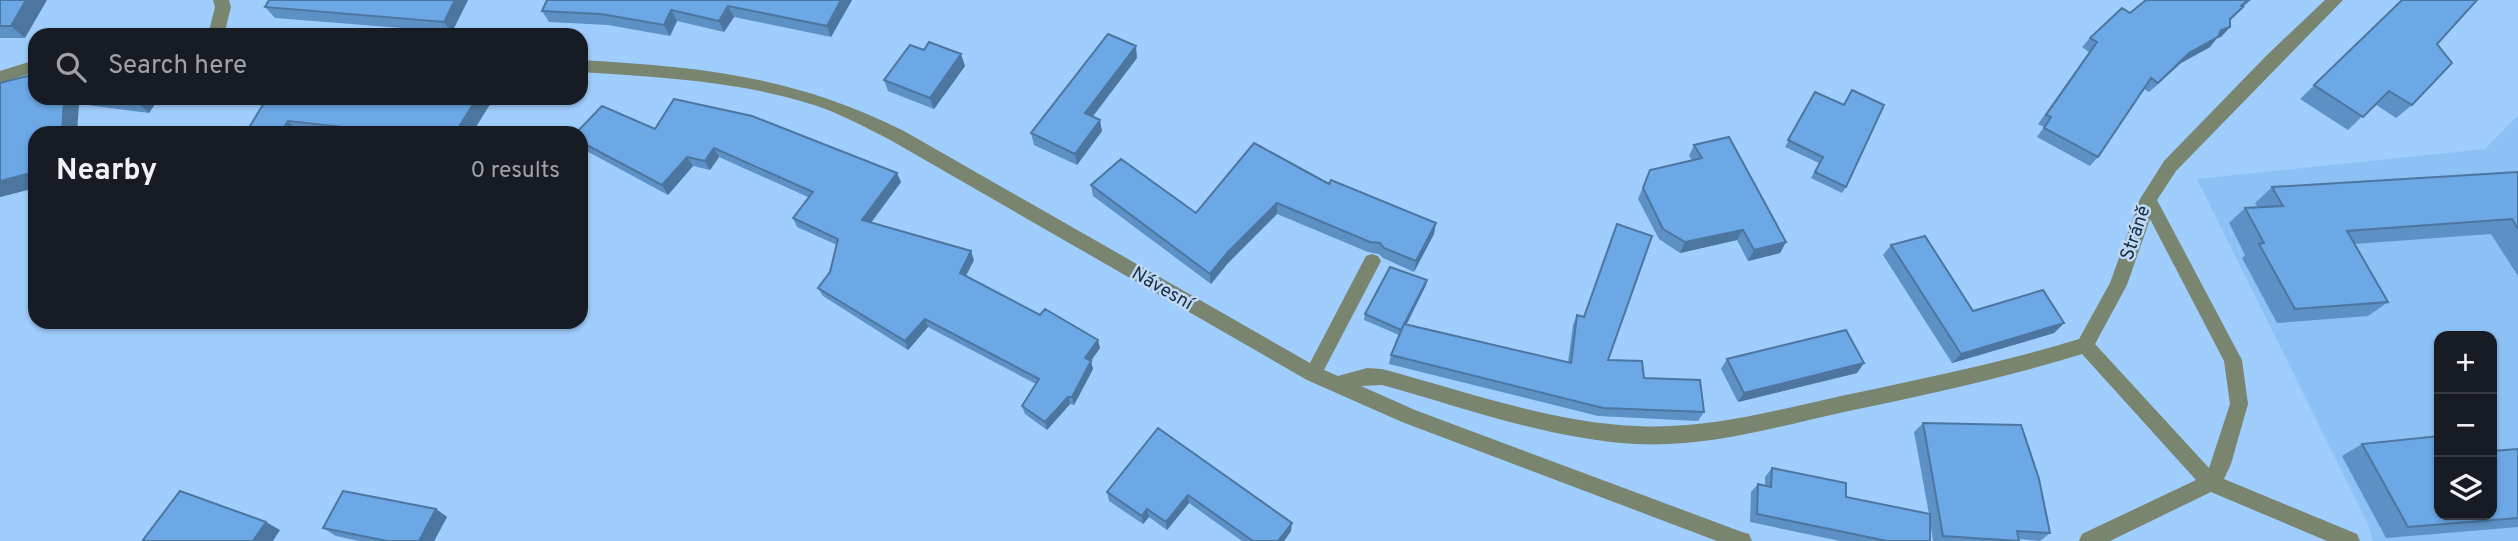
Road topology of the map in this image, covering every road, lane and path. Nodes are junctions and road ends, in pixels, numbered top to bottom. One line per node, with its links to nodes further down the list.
1 (221, 0): 3 (street)
2 (2335, 0): 7 (street, Stráně)
3 (218, 28)
4 (588, 66): 10 (street, Návesní)
5 (28, 68): 6 (street)
6 (0, 76)
7 (2148, 199): 9 (street, Stráně); 12 (street)
8 (1372, 261): 10 (street)
9 (2085, 345): 11 (street); 12 (street)
10 (1313, 374): 11 (street, Návesní)
11 (1337, 385): 13 (street, Návesní)
12 (2211, 483): 14 (street); 15 (street)
13 (1742, 541)
14 (2089, 541)
15 (2350, 541)

